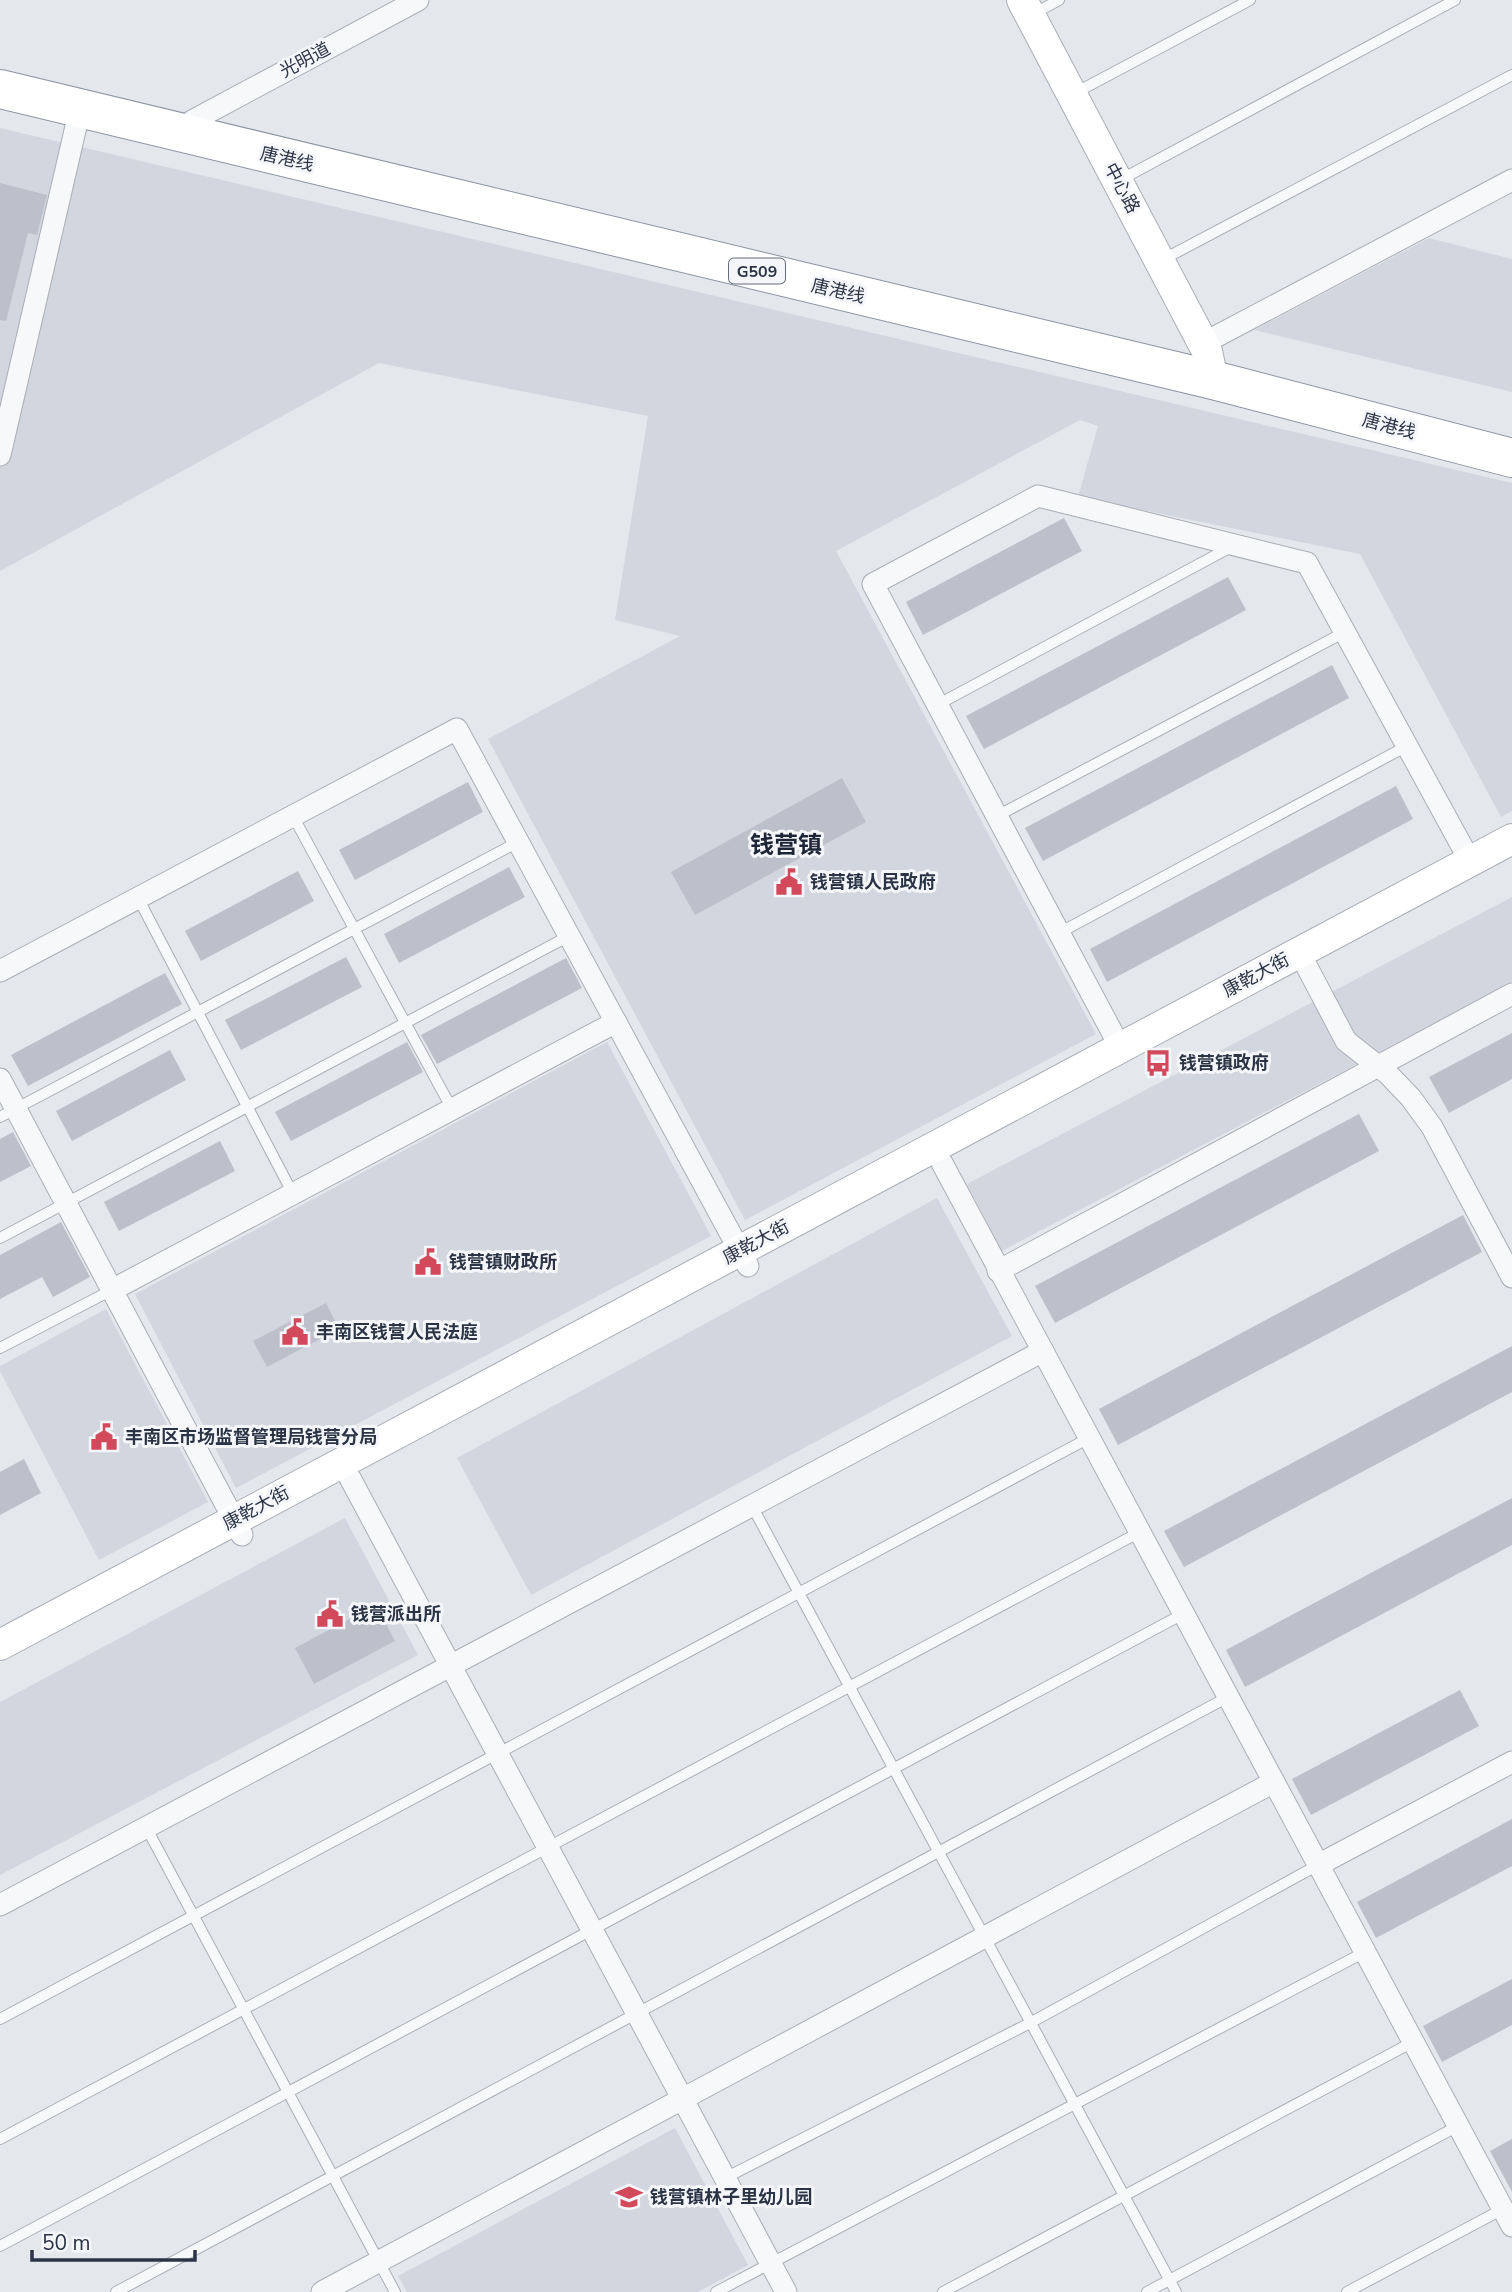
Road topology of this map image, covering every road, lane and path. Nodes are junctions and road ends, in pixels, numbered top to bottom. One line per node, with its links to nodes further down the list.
1 (418, 0): 11 (street, 光明道)
2 (1059, 0): 5 (lane)
3 (1250, 0): 9 (lane)
4 (1455, 0): 13 (lane)
5 (1026, 8): 9 (street, 中心路)
6 (0, 69): 11 (highway, 唐港线 / G509)
7 (1512, 75): 14 (lane)
8 (0, 89): 10 (highway, 唐港线 / G509)
9 (1072, 94): 13 (street, 中心路)
10 (80, 109): 15 (highway, 唐港线 / G509); 17 (street)
11 (192, 121): 15 (highway, 唐港线 / G509)
12 (1512, 180): 15 (street)
13 (1118, 181): 14 (street, 中心路)
14 (1160, 261): 15 (street, 中心路)
15 (1207, 358): 16 (highway, 唐港线 / G509); 18 (highway, 唐港线 / G509)
16 (1512, 433)
17 (0, 455)
18 (1512, 458)
19 (1234, 545): 20 (street); 21 (lane); 21 (street)
20 (1345, 632): 22 (street); 24 (lane)
21 (937, 705): 24 (street)
22 (1407, 746): 28 (street); 31 (lane)
23 (293, 816): 26 (street); 29 (street); 30 (lane)
24 (997, 816): 31 (street)
25 (1512, 839): 28 (street, 康乾大街)
26 (518, 842): 30 (lane); 32 (street)
27 (1512, 859): 33 (street, 康乾大街)
28 (1470, 861): 39 (street, 康乾大街)
29 (138, 898): 34 (street); 36 (lane)
30 (354, 929): 36 (lane); 38 (lane)
31 (1059, 933): 39 (street)
32 (569, 936): 37 (street); 38 (lane)
33 (1307, 967): 40 (street); 45 (street, 康乾大街)
34 (0, 971)
35 (1512, 994): 40 (street)
36 (198, 1012): 42 (lane); 44 (lane)
37 (616, 1022): 43 (street); 49 (street)
38 (405, 1023): 42 (lane); 43 (lane)
39 (1120, 1047): 49 (street, 康乾大街)
40 (1376, 1066): 50 (street); 51 (street)
41 (0, 1079): 44 (street)
42 (247, 1106): 46 (lane); 47 (lane)
43 (452, 1109): 46 (street)
44 (8, 1113): 47 (street)
45 (942, 1163): 49 (street, 康乾大街); 50 (street)
46 (293, 1194): 52 (street)
47 (66, 1203): 48 (lane); 52 (street)
48 (0, 1238)
49 (744, 1258): 56 (street, 康乾大街); 58 (street, 康乾大街)
50 (998, 1271): 54 (street)
51 (1512, 1278)
52 (112, 1290): 53 (lane); 58 (street)
53 (0, 1348)
54 (1042, 1351): 55 (street); 57 (street)
55 (1089, 1438): 59 (street); 60 (lane)
56 (350, 1478): 58 (street, 康乾大街); 64 (street)
57 (751, 1506): 60 (lane); 64 (street)
58 (238, 1528): 62 (street, 康乾大街); 63 (street, 康乾大街)
59 (1140, 1532): 61 (street); 65 (lane)
60 (798, 1593): 65 (lane); 67 (lane)
61 (1183, 1614): 66 (street); 69 (lane)
62 (0, 1645)
63 (0, 1664)
64 (451, 1665): 67 (street); 71 (street)
65 (849, 1687): 69 (lane); 72 (lane)
66 (1228, 1697): 70 (street); 73 (lane)
67 (498, 1754): 72 (street); 76 (lane)
68 (1512, 1762): 74 (street)
69 (893, 1769): 73 (lane); 77 (lane)
70 (1274, 1782): 74 (street); 78 (street)
71 (146, 1827): 75 (street); 76 (lane)
72 (548, 1847): 77 (street); 80 (lane)
73 (938, 1852): 78 (lane); 81 (lane)
74 (1318, 1865): 79 (street); 83 (lane)
75 (0, 1905)
76 (193, 1916): 80 (lane); 82 (lane)
77 (593, 1930): 81 (street); 85 (lane)
78 (984, 1937): 83 (lane); 86 (street)
79 (1365, 1952): 84 (street); 87 (lane)
80 (243, 2010): 85 (lane); 89 (lane)
81 (637, 2013): 86 (street); 90 (lane)
82 (0, 2019)
83 (1030, 2023): 87 (lane); 91 (lane)
84 (1413, 2042): 88 (street); 92 (lane)
85 (288, 2093): 90 (lane); 94 (lane)
86 (683, 2098): 91 (street); 95 (street)
87 (1074, 2104): 92 (lane); 96 (lane)
88 (1458, 2126): 93 (street); 97 (lane)
89 (0, 2139)
90 (333, 2176): 95 (lane); 98 (lane)
91 (725, 2178): 96 (street)
92 (1124, 2196): 97 (lane); 103 (lane)
93 (1509, 2213): 106 (lane)
94 (0, 2246)
95 (379, 2262): 99 (street); 100 (lane)
96 (770, 2263): 101 (lane); 102 (street)
97 (1169, 2280): 104 (lane); 105 (lane)
98 (116, 2292)
99 (322, 2292)
100 (395, 2292)
101 (716, 2292)
102 (786, 2292)
103 (943, 2292)
104 (1147, 2292)
105 (1176, 2292)
106 (1347, 2292)

